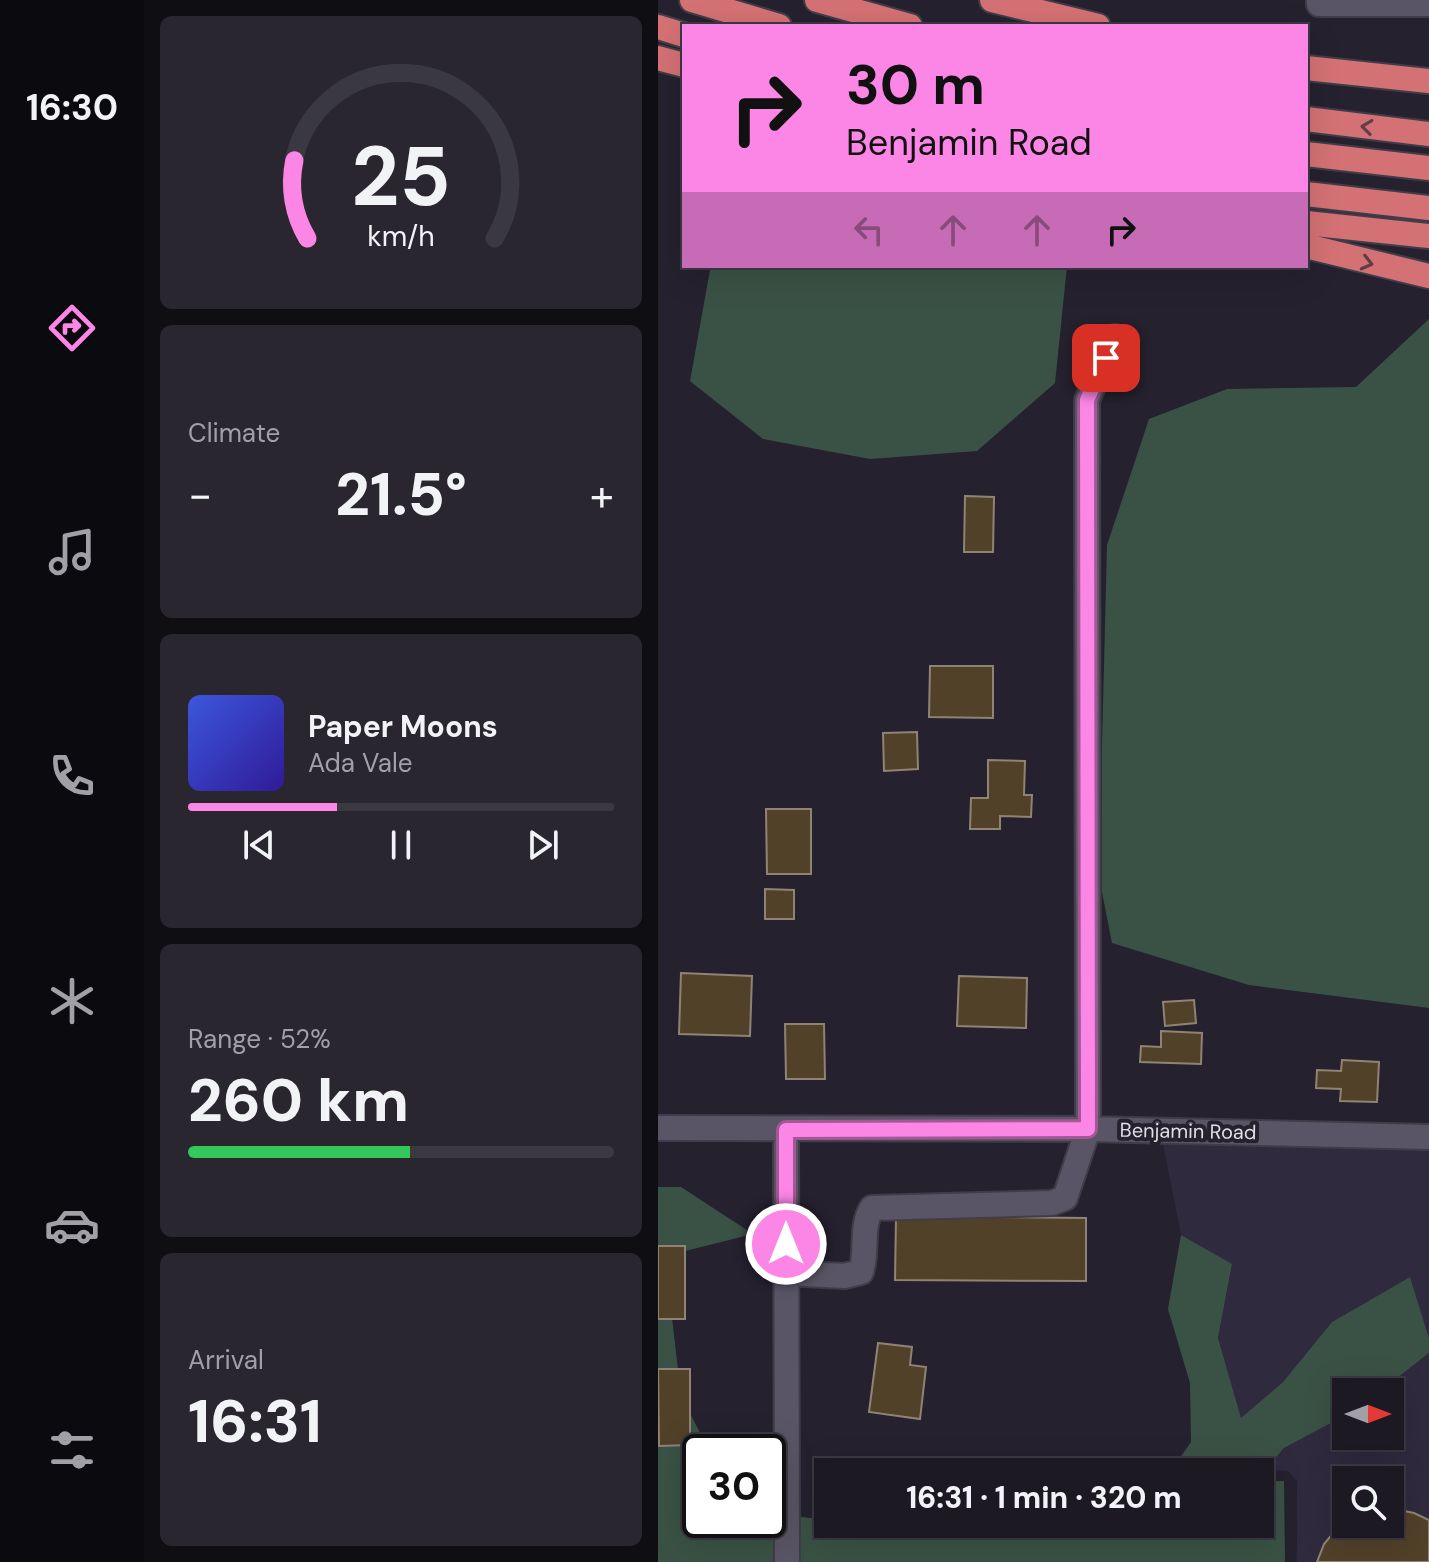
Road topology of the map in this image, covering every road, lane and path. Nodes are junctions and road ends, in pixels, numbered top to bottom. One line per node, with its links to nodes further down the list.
1 (692, 0): 6 (highway)
2 (817, 0): 7 (highway)
3 (992, 0): 8 (highway)
4 (1319, 0): 5 (street)
5 (1429, 4)
6 (772, 24)
7 (903, 24)
8 (1090, 24)
9 (658, 27): 10 (highway)
10 (682, 34)
11 (658, 58): 12 (highway)
12 (682, 64)
13 (1308, 68): 14 (highway)
14 (1429, 81)
15 (1308, 119): 16 (highway, one-way to 15)
16 (1429, 134)
17 (1308, 154): 18 (highway)
18 (1429, 168)
19 (1308, 194): 20 (highway)
20 (1429, 208)
21 (1308, 223): 22 (highway)
22 (1429, 236)
23 (1308, 246): 24 (highway, one-way to 24)
24 (1429, 276)
25 (1115, 337): 27 (street)
26 (658, 1128): 28 (street, Benjamin Road)
27 (1088, 1129): 28 (street, Benjamin Road); 29 (street, Benjamin Road); 30 (street)
28 (786, 1130): 30 (street)
29 (1429, 1137)
30 (786, 1273): 31 (street)
31 (787, 1562)

